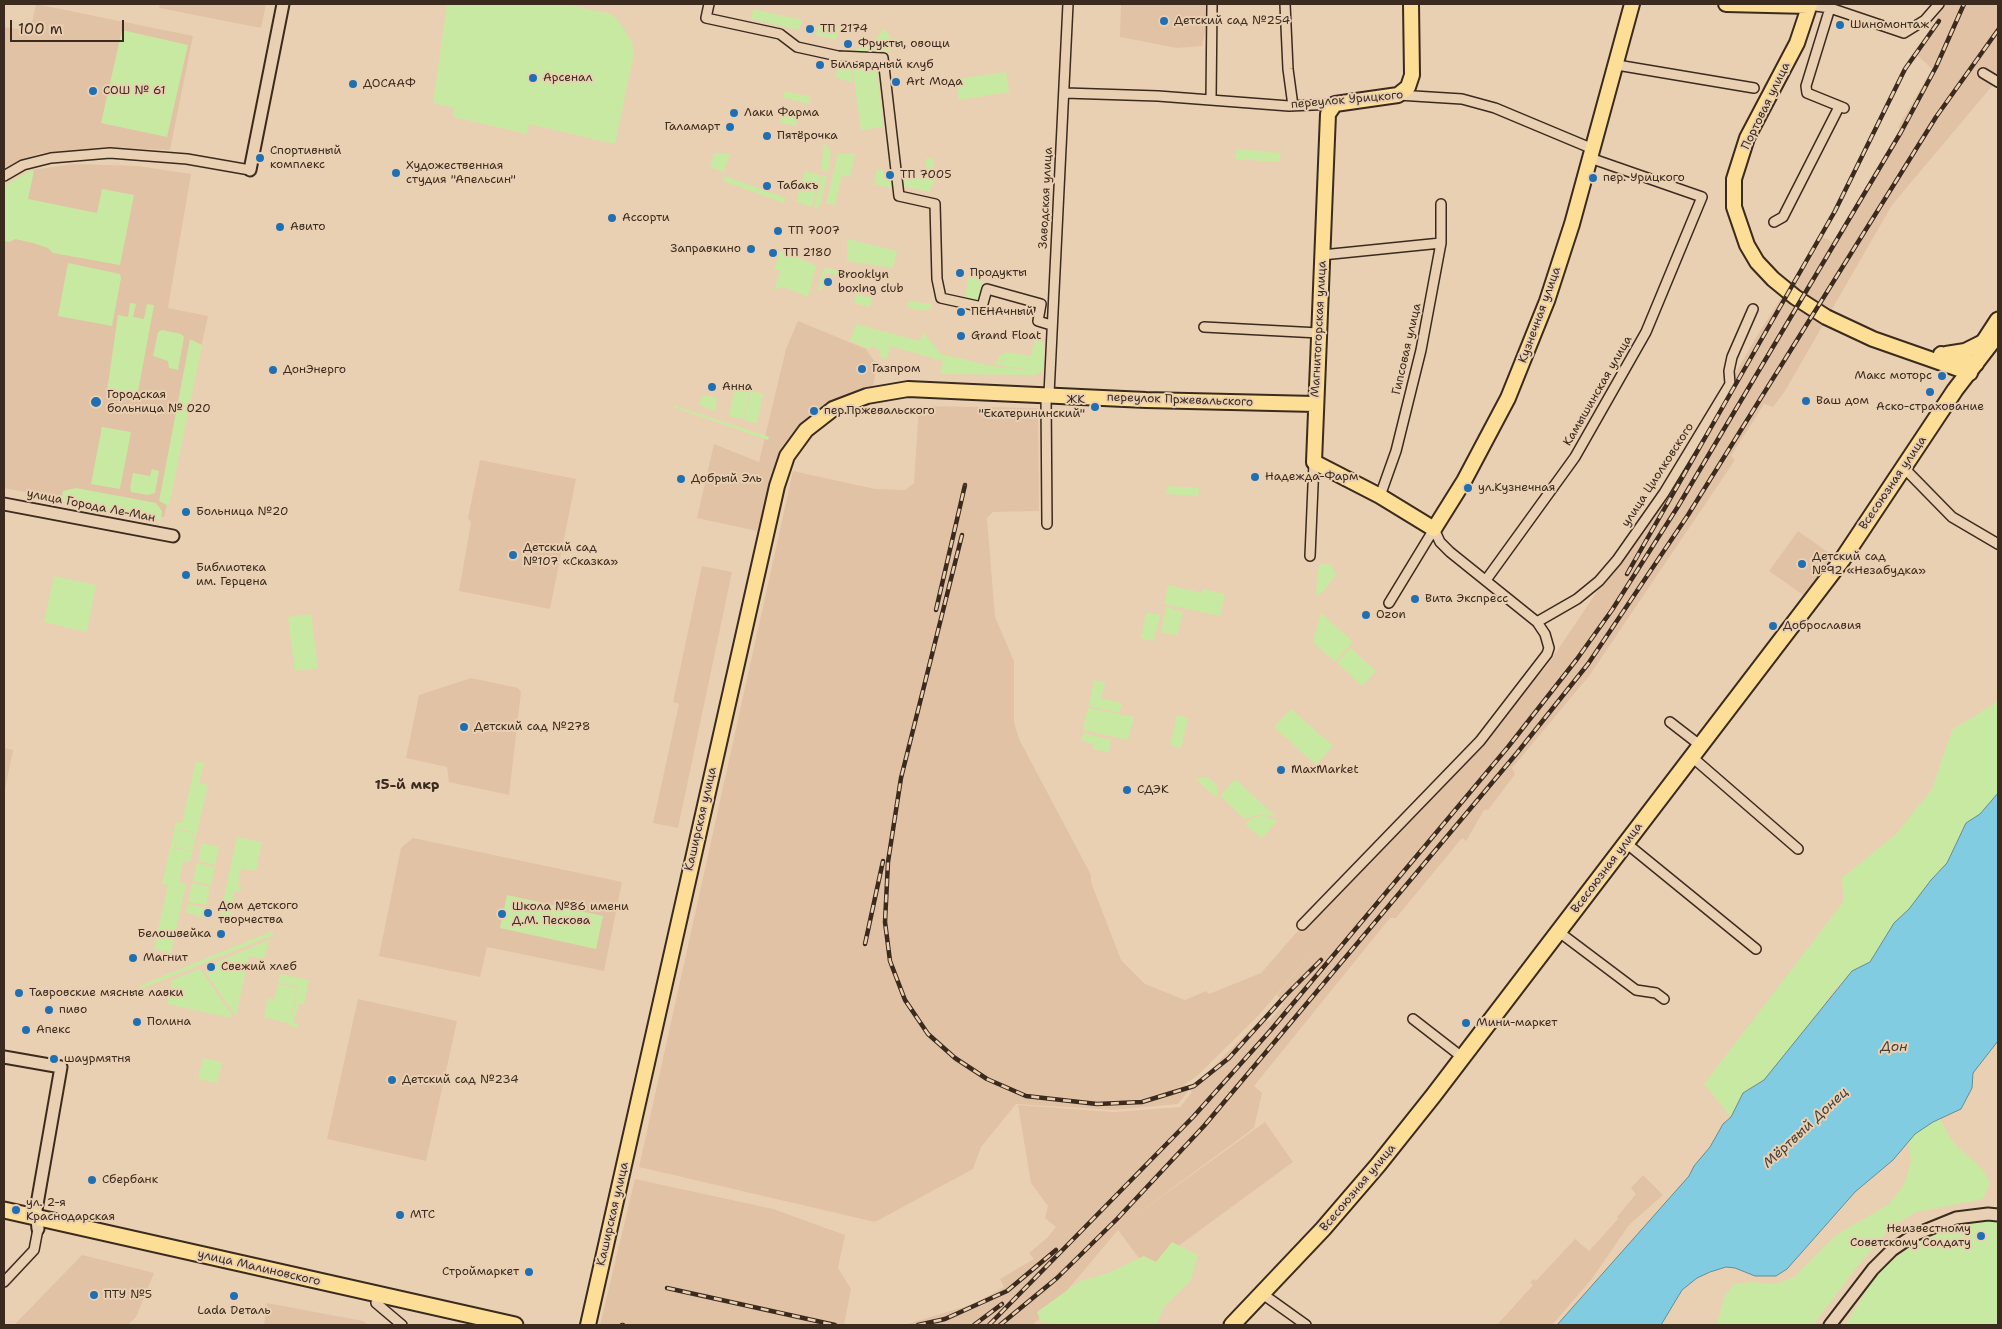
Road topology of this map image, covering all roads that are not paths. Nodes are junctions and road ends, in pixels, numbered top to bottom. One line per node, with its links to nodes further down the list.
1 (283, 4): 21 (street)
2 (708, 4): 30 (street)
3 (1068, 4): 15 (street, Заводская улица)
4 (1285, 4): 19 (street)
5 (1411, 4): 16 (main road)
6 (1632, 4): 11 (main road, Кузнечная улица)
7 (1726, 4): 10 (main road)
8 (1939, 4): 10 (street)
9 (1212, 5): 17 (street)
10 (1816, 6): 25 (street); 34 (main road, Портовая улица)
11 (1617, 65): 14 (street); 20 (main road, Кузнечная улица)
12 (1983, 73): 13 (street)
13 (1998, 82)
14 (1754, 88)
15 (1065, 93): 17 (street, переулок Урицкого); 30 (street, Заводская улица)
16 (1398, 95): 18 (main road, переулок Урицкого); 20 (street, переулок Урицкого)
17 (1211, 100): 19 (street, переулок Урицкого)
18 (1335, 104): 19 (street, переулок Урицкого); 27 (main road, Магнитогорская улица)
19 (1293, 106)
20 (1592, 153): 23 (street, переулок Урицкого); 45 (main road, Кузнечная улица)
21 (250, 170): 22 (street)
22 (4, 176)
23 (1702, 197): 49 (street, Камышинская улица)
24 (1441, 204): 26 (street, Гипсовая улица)
25 (1774, 222)
26 (1441, 243): 27 (street); 42 (street, Гипсовая улица)
27 (1322, 255): 32 (main road, Магнитогорская улица)
28 (1753, 309): 51 (street, улица Циолковского)
29 (1998, 320): 33 (highway, Всесоюзная улица)
30 (1051, 325): 38 (street, Заводская улица)
31 (1204, 327): 32 (street)
32 (1319, 333): 39 (main road, Магнитогорская улица)
33 (1994, 337): 34 (main road); 35 (highway, Всесоюзная улица)
34 (1939, 358): 35 (main road, Портовая улица); 37 (main road)
35 (1970, 367): 37 (highway, Всесоюзная улица)
36 (908, 389): 38 (main road, переулок Пржевальского); 73 (main road, Каширская улица)
37 (1955, 390): 41 (highway, Всесоюзная улица)
38 (1047, 394): 39 (main road, переулок Пржевальского); 44 (street)
39 (1315, 404): 40 (main road, Магнитогорская улица)
40 (1314, 462): 42 (main road); 48 (street, Магнитогорская улица)
41 (1903, 467): 47 (street); 53 (highway, Всесоюзная улица)
42 (1380, 496): 45 (main road)
43 (4, 504): 46 (street, улица Города Ле-Ман)
44 (1046, 524)
45 (1434, 530): 49 (street); 50 (street, Кузнечная улица)
46 (173, 536)
47 (1998, 544)
48 (1310, 556)
49 (1486, 580): 51 (street)
50 (1389, 603)
51 (1537, 622): 56 (street)
52 (1670, 722): 53 (street)
53 (1696, 752): 54 (highway, Всесоюзная улица); 55 (street)
54 (1626, 843): 57 (highway, Всесоюзная улица); 58 (street)
55 (1798, 849)
56 (1302, 925)
57 (1558, 932): 59 (street); 62 (highway, Всесоюзная улица)
58 (1756, 949)
59 (1664, 999)
60 (1413, 1019): 62 (street)
61 (4, 1057): 66 (street)
62 (1462, 1057): 68 (highway, Всесоюзная улица)
63 (4, 1210): 66 (highway, улица Малиновского)
64 (1998, 1215): 76 (street)
65 (4, 1221): 66 (highway, улица Малиновского)
66 (37, 1223): 67 (street); 69 (highway, улица Малиновского); 72 (highway, улица Малиновского)
67 (4, 1282)
68 (1264, 1294): 74 (highway, Всесоюзная улица); 75 (street)
69 (376, 1302): 70 (street); 71 (highway, улица Малиновского)
70 (402, 1325)
71 (475, 1325)
72 (515, 1325)
73 (588, 1325)
74 (1232, 1325)
75 (1306, 1325)
76 (1830, 1325)

